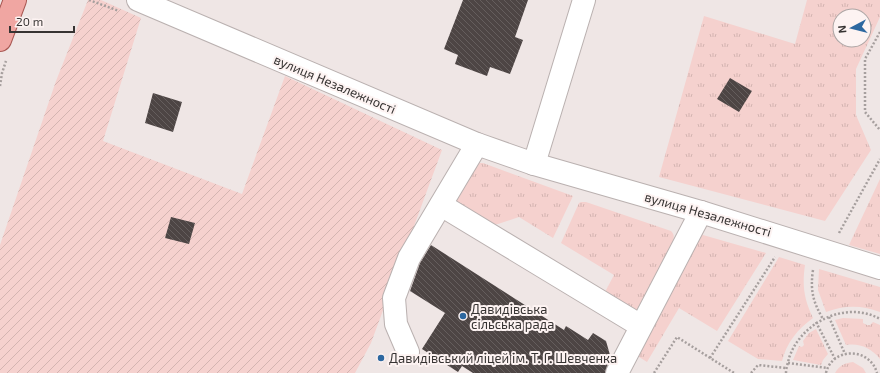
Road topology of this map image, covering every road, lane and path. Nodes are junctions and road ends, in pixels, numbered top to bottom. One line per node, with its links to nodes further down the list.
1 (15, 0): 5 (main road)
2 (138, 0): 7 (street, вулиця Незалежності)
3 (584, 0): 9 (street)
4 (880, 32): 6 (path)
5 (0, 40)
6 (880, 130)
7 (477, 144): 9 (street, вулиця Незалежності); 10 (street)
8 (880, 160): 13 (path)
9 (534, 164): 11 (street, вулиця Незалежності)
10 (441, 205): 20 (street); 21 (street)
11 (701, 212): 12 (street, вулиця Незалежності); 20 (street)
12 (787, 238): 13 (street, вулиця Незалежності); 23 (path)
13 (829, 251): 15 (street, вулиця Незалежності)
14 (813, 268): 17 (path)
15 (880, 268)
16 (829, 317): 17 (path); 18 (path); 22 (path)
17 (822, 319): 19 (path)
18 (880, 319)
19 (816, 322): 24 (path); 25 (path)
20 (641, 326): 28 (street)
21 (408, 352)
22 (845, 354): 24 (path); 34 (path)
23 (710, 358): 29 (path); 30 (path)
24 (835, 359): 27 (path)
25 (788, 363): 26 (path); 27 (path)
26 (786, 368): 31 (path); 32 (path)
27 (827, 368): 33 (path)
28 (617, 373)
29 (654, 373)
30 (734, 373)
31 (751, 373)
32 (786, 373)
33 (826, 373)
34 (877, 373)

